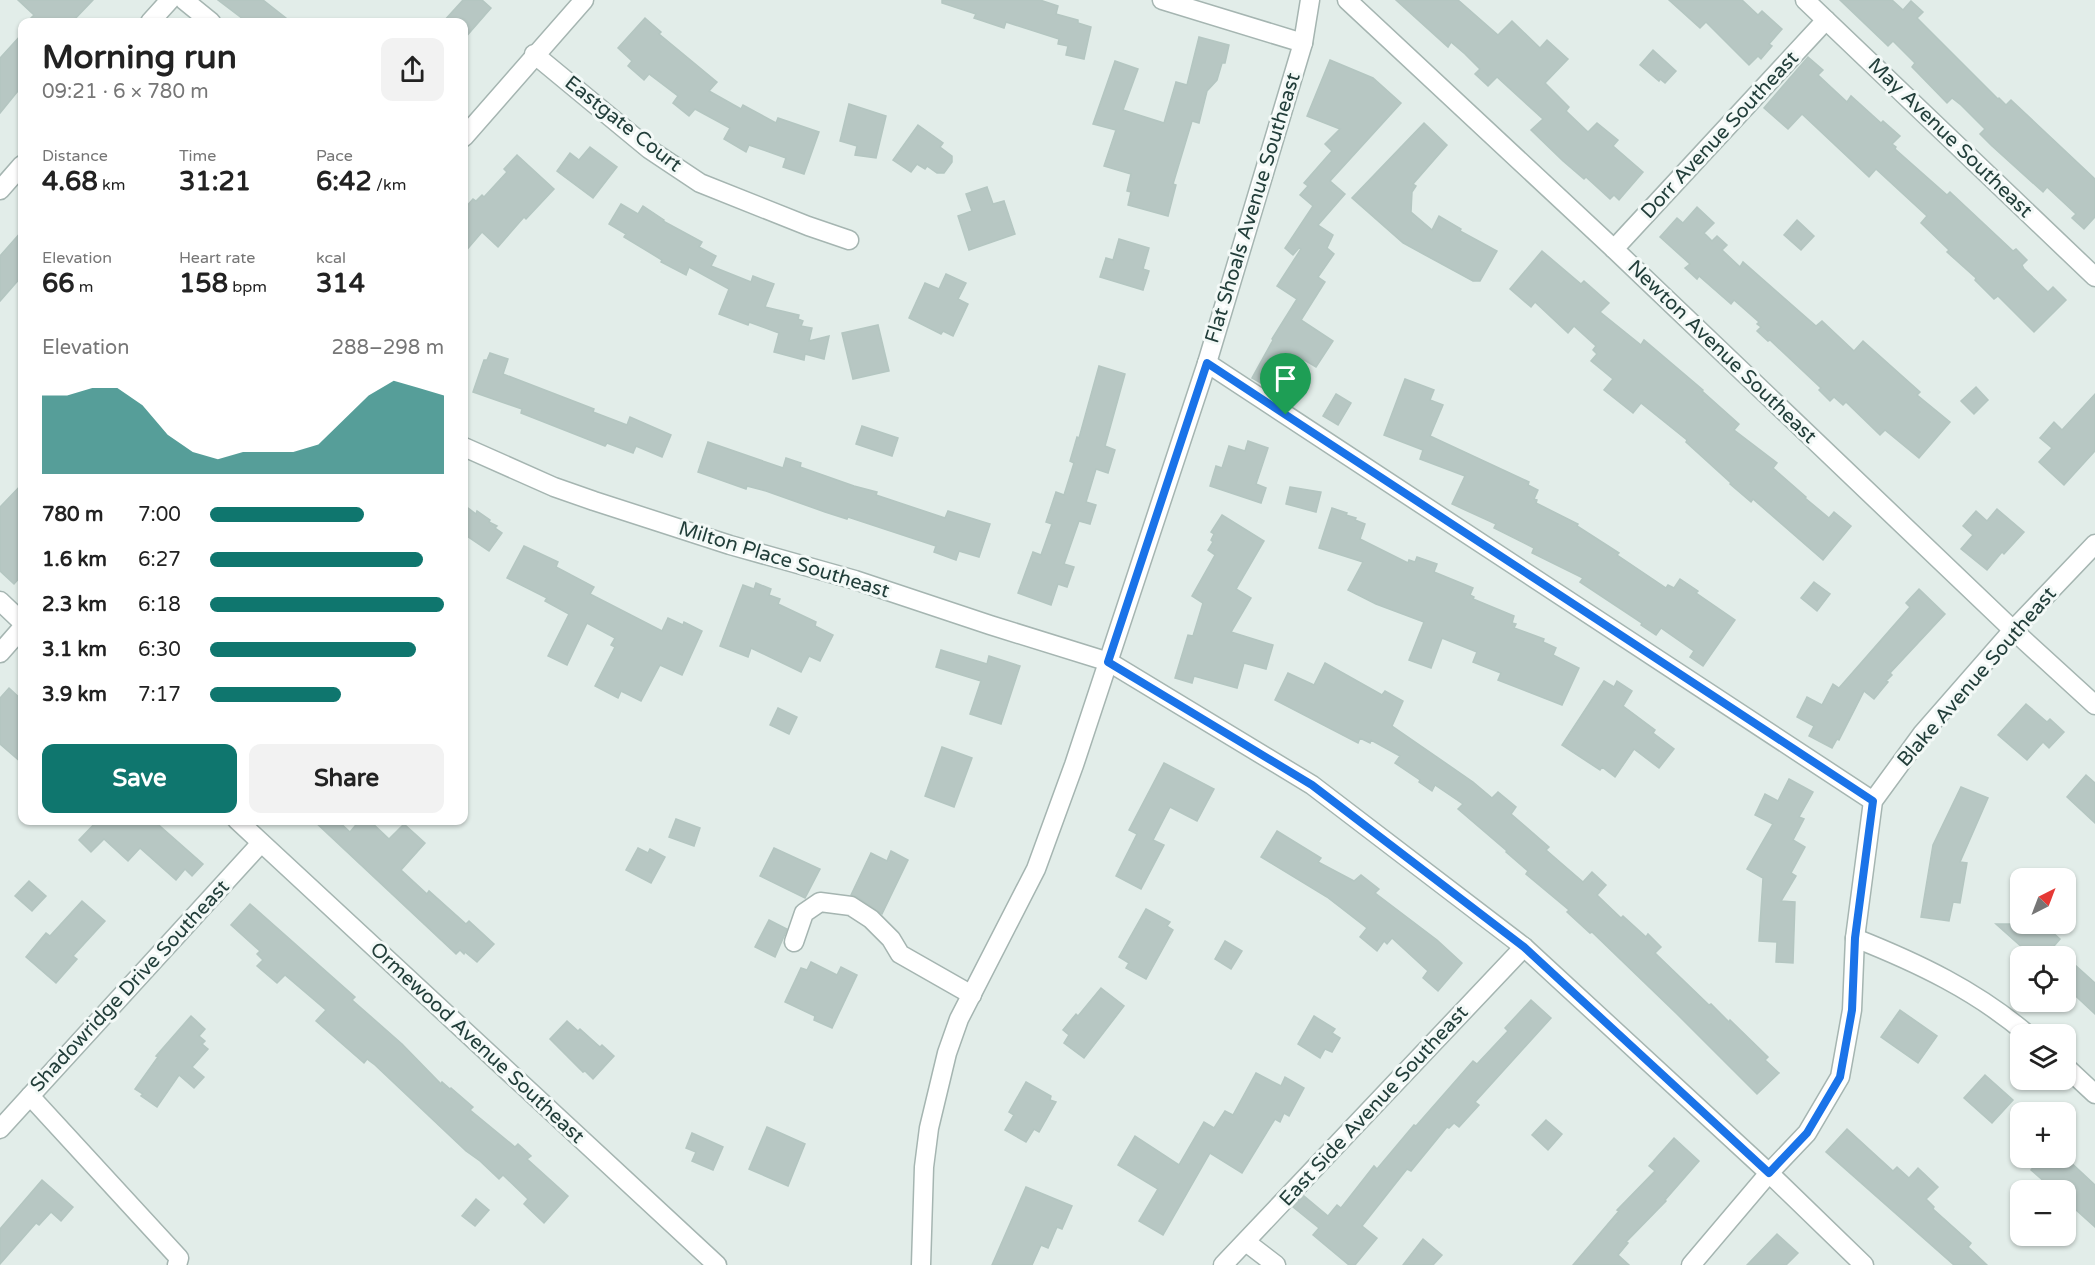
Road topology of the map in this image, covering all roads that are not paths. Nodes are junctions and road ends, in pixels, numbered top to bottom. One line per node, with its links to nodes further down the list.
1 (170, 0): 8 (street)
2 (184, 0): 9 (street)
3 (584, 0): 12 (street)
4 (1162, 0): 11 (street)
5 (1310, 0): 11 (street, Flat Shoals Avenue Southeast)
6 (1347, 0): 17 (street, Newton Avenue Southeast)
7 (1805, 0): 10 (street, May Avenue Southeast)
8 (154, 18)
9 (206, 18)
10 (1826, 20): 17 (street, Dorr Avenue Southeast); 18 (street, May Avenue Southeast)
11 (1303, 43): 19 (street, Flat Shoals Avenue Southeast)
12 (534, 54): 13 (street); 16 (street, Eastgate Court)
13 (468, 132)
14 (18, 170): 15 (street)
15 (0, 190)
16 (849, 240)
17 (1614, 249): 24 (street, Newton Avenue Southeast)
18 (2095, 277)
19 (1207, 363): 27 (street, Flat Shoals Avenue Southeast); 29 (street)
20 (468, 449): 27 (street, Milton Place Southeast)
21 (2095, 544): 24 (street, Blake Avenue Southeast)
22 (0, 602): 23 (street)
23 (18, 618)
24 (2013, 630): 28 (street, Newton Avenue Southeast); 29 (street, Blake Avenue Southeast)
25 (18, 632): 26 (street)
26 (0, 652)
27 (1108, 662): 34 (street, Milton Place Southeast); 35 (street, Flat Shoals Avenue Southeast)
28 (2095, 705)
29 (1873, 801): 32 (street, Blake Avenue Southeast)
30 (242, 825): 31 (street, Ormewood Avenue Southeast)
31 (261, 843): 39 (street, Shadowridge Drive Southeast); 44 (street, Ormewood Avenue Southeast)
32 (1855, 938): 36 (street); 41 (street, Blake Avenue Southeast)
33 (794, 942): 35 (street)
34 (1524, 947): 41 (street, Milton Place Southeast); 42 (street, East Side Avenue Southeast)
35 (972, 995): 45 (street, Flat Shoals Avenue Southeast)
36 (2016, 1024)
37 (2076, 1076): 38 (street)
38 (2095, 1094)
39 (30, 1096): 40 (street, Shadowridge Drive Southeast); 43 (street)
40 (0, 1129)
41 (1769, 1173): 48 (street, Blake Avenue Southeast); 49 (street, Milton Place Southeast)
42 (1246, 1242): 46 (street, East Side Avenue Southeast); 47 (street)
43 (177, 1265)
44 (717, 1265)
45 (921, 1265)
46 (1223, 1265)
47 (1276, 1265)
48 (1691, 1265)
49 (1864, 1265)

